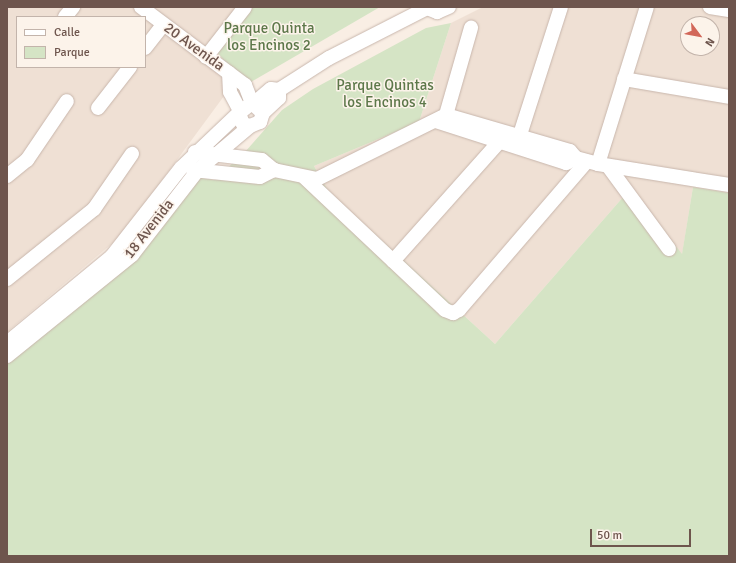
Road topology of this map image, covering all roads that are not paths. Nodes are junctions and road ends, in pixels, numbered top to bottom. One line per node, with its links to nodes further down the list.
1 (73, 7): 10 (street)
2 (141, 7): 11 (street, 20 Avenida)
3 (245, 7): 14 (street)
4 (449, 7): 8 (street)
5 (561, 7): 25 (street)
6 (647, 7): 17 (street)
7 (710, 7): 9 (street)
8 (428, 8): 20 (street, 18 Avenida)
9 (729, 10)
10 (66, 16)
11 (163, 25): 13 (street); 14 (street, 20 Avenida)
12 (470, 28): 23 (street)
13 (146, 47)
14 (206, 57): 16 (street, 20 Avenida)
15 (129, 68): 21 (street)
16 (229, 73): 20 (street, 20 Avenida); 22 (street, 20 Avenida)
17 (624, 79): 18 (street); 30 (street)
18 (729, 96)
19 (67, 101): 34 (street)
20 (256, 107): 22 (street, 18 Avenida); 24 (street, 18 Avenida)
21 (98, 108)
22 (240, 112): 24 (street); 27 (street, 18 Avenida)
23 (441, 118): 25 (street); 26 (street); 35 (street)
24 (250, 126): 29 (street, 18 Avenida)
25 (518, 142): 26 (street); 30 (street)
26 (498, 143): 38 (street)
27 (195, 152): 29 (street); 31 (street, 18 Avenida)
28 (132, 154): 39 (street)
29 (217, 154): 32 (street, 18 Avenida); 33 (street)
30 (592, 162): 36 (street); 37 (street); 38 (street)
31 (181, 168): 32 (street); 40 (street, 18 Avenida)
32 (198, 170): 33 (street); 41 (street, 18 Avenida)
33 (274, 170): 35 (street)
34 (7, 176)
35 (305, 178): 38 (street)
36 (729, 185)
37 (669, 249)
38 (393, 261)
39 (7, 279)
40 (7, 343)
41 (7, 356)

